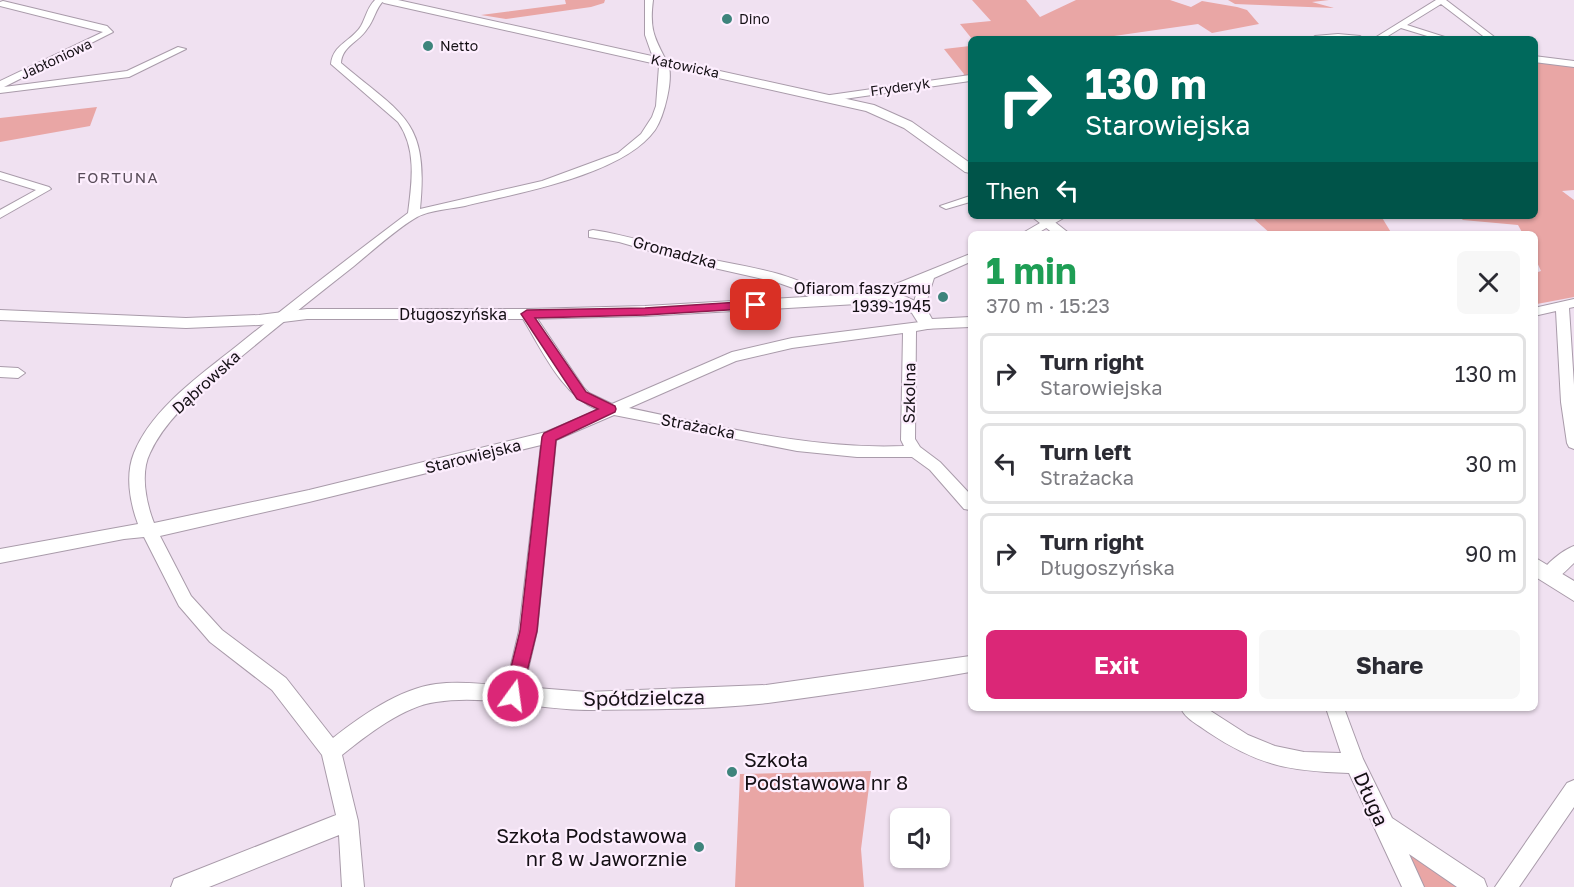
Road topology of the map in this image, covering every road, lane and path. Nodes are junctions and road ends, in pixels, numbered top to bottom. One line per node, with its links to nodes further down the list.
1 (12, 0): 5 (street, Jabłoniowa)
2 (382, 0): 11 (street, Katowicka); 22 (street)
3 (649, 0): 11 (street)
4 (1442, 0): 6 (street); 9 (street)
5 (1, 5): 15 (street, Jabłoniowa)
6 (1399, 25): 7 (street); 8 (street)
7 (1382, 36)
8 (1437, 36)
9 (1489, 36)
10 (180, 49): 16 (street, Jabłoniowa)
11 (658, 60): 17 (street, Katowicka); 22 (street)
12 (1538, 60): 13 (street)
13 (1574, 64)
14 (968, 78): 17 (street, Fryderyk)
15 (0, 85)
16 (0, 90)
17 (830, 98): 18 (street, Katowicka)
18 (968, 168)
19 (0, 175): 23 (street)
20 (968, 200): 21 (street)
21 (946, 206)
22 (414, 214): 37 (street, Dąbrowska)
23 (0, 215)
24 (1049, 219): 25 (street); 26 (street)
25 (1031, 231)
26 (1060, 231)
27 (592, 234): 31 (street, Gromadzka)
28 (968, 259): 29 (street, Długoszyńska)
29 (928, 276): 30 (street, Długoszyńska); 33 (street)
30 (886, 293): 31 (street, Długoszyńska); 33 (street)
31 (823, 301): 35 (street, Długoszyńska)
32 (1568, 305): 34 (street); 45 (street)
33 (918, 309): 39 (street)
34 (1538, 311)
35 (527, 314): 37 (street, Długoszyńska); 43 (street, Strażacka)
36 (0, 315): 37 (street, Długoszyńska)
37 (281, 317): 48 (street, Dąbrowska)
38 (968, 322): 39 (street, Starowiejska)
39 (928, 326): 40 (street, Starowiejska)
40 (908, 328): 43 (street, Starowiejska); 46 (street, Szkolna)
41 (0, 372): 42 (street)
42 (18, 373)
43 (610, 409): 44 (street, Starowiejska); 46 (street, Strażacka)
44 (549, 437): 48 (street, Starowiejska); 54 (street)
45 (1574, 443)
46 (915, 451): 47 (street)
47 (968, 502)
48 (148, 530): 50 (street, Starowiejska); 57 (street, Dąbrowska)
49 (1574, 553): 51 (street)
50 (0, 556)
51 (1541, 570): 52 (street)
52 (1574, 592)
53 (968, 664): 54 (street, Spółdzielcza)
54 (513, 696): 57 (street, Spółdzielcza)
55 (1194, 711): 58 (street)
56 (1336, 711): 58 (street, Długa)
57 (332, 751): 60 (street, Dąbrowska)
58 (1355, 762): 61 (street, Długa)
59 (1574, 790): 66 (street)
60 (348, 821): 62 (street); 63 (street, Dąbrowska)
61 (1382, 824): 64 (street, Długa); 65 (street)
62 (182, 887)
63 (353, 887)
64 (1413, 887)
65 (1476, 887)
66 (1506, 887)

